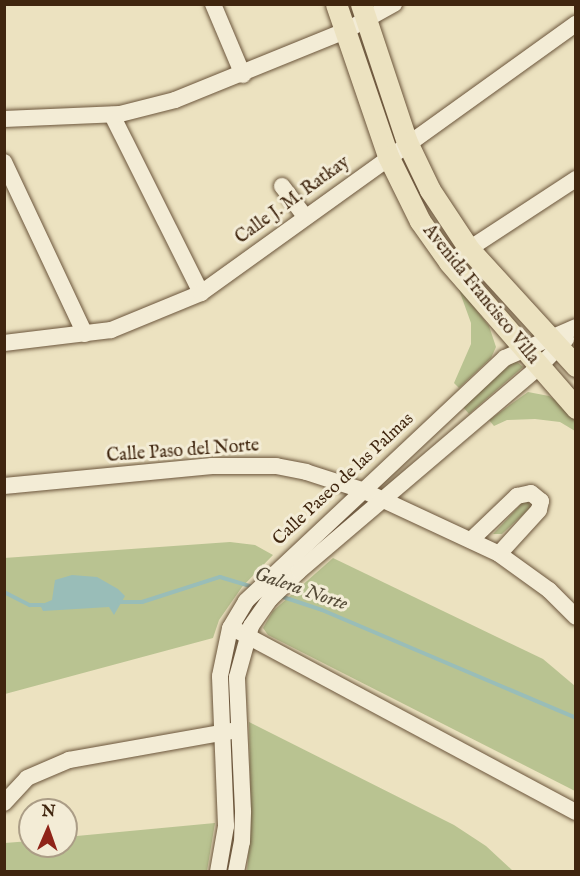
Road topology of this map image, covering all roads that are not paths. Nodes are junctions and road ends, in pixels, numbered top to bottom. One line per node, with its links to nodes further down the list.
1 (213, 4): 7 (street)
2 (336, 4): 6 (main road, Avenida Francisco Villa)
3 (394, 4): 4 (street)
4 (364, 12): 6 (street); 10 (main road, Avenida Francisco Villa)
5 (576, 24): 10 (street, Calle J. M. Ratkay)
6 (347, 30): 7 (street); 11 (main road, Avenida Francisco Villa)
7 (243, 75): 8 (street)
8 (112, 115): 9 (street); 18 (street)
9 (4, 119)
10 (407, 142): 11 (street, Calle J. M. Ratkay); 16 (main road, Avenida Francisco Villa)
11 (388, 156): 15 (street, Calle J. M. Ratkay); 17 (main road, Avenida Francisco Villa)
12 (4, 162): 19 (street)
13 (576, 179): 16 (street)
14 (282, 186): 15 (street)
15 (305, 217): 18 (street, Calle J. M. Ratkay)
16 (469, 249): 17 (street); 20 (main road, Avenida Francisco Villa)
17 (449, 262): 22 (main road, Avenida Francisco Villa)
18 (201, 293): 19 (street, Calle J. M. Ratkay)
19 (85, 334): 21 (street, Calle J. M. Ratkay)
20 (564, 336): 22 (street, Calle Paseo de las Palmas); 23 (main road, Avenida Francisco Villa); 24 (street, Calle Paseo de las Palmas)
21 (4, 343)
22 (524, 350): 24 (main road, Avenida Francisco Villa); 27 (street, Calle Paseo de las Palmas)
23 (576, 366)
24 (539, 367): 25 (main road, Avenida Francisco Villa); 28 (street, Calle Paseo de las Palmas)
25 (576, 408)
26 (4, 486): 27 (street, Calle Paso del Norte)
27 (362, 490): 28 (street, Calle Paso del Norte); 32 (street, Calle Paseo de las Palmas)
28 (382, 499): 29 (street, Calle Paso del Norte); 33 (street, Calle Paseo de las Palmas)
29 (471, 540): 30 (street, Calle Paso del Norte); 30 (street)
30 (500, 554): 31 (street, Calle Paso del Norte)
31 (576, 617)
32 (230, 628): 33 (street); 35 (street, Calle Paseo de las Palmas)
33 (246, 635): 34 (street, Calle Paseo de las Palmas); 37 (street)
34 (239, 729): 35 (street); 39 (street, Calle Paseo de las Palmas)
35 (222, 733): 36 (street); 38 (street, Calle Paseo de las Palmas)
36 (4, 803)
37 (576, 812)
38 (218, 872)
39 (236, 872)

